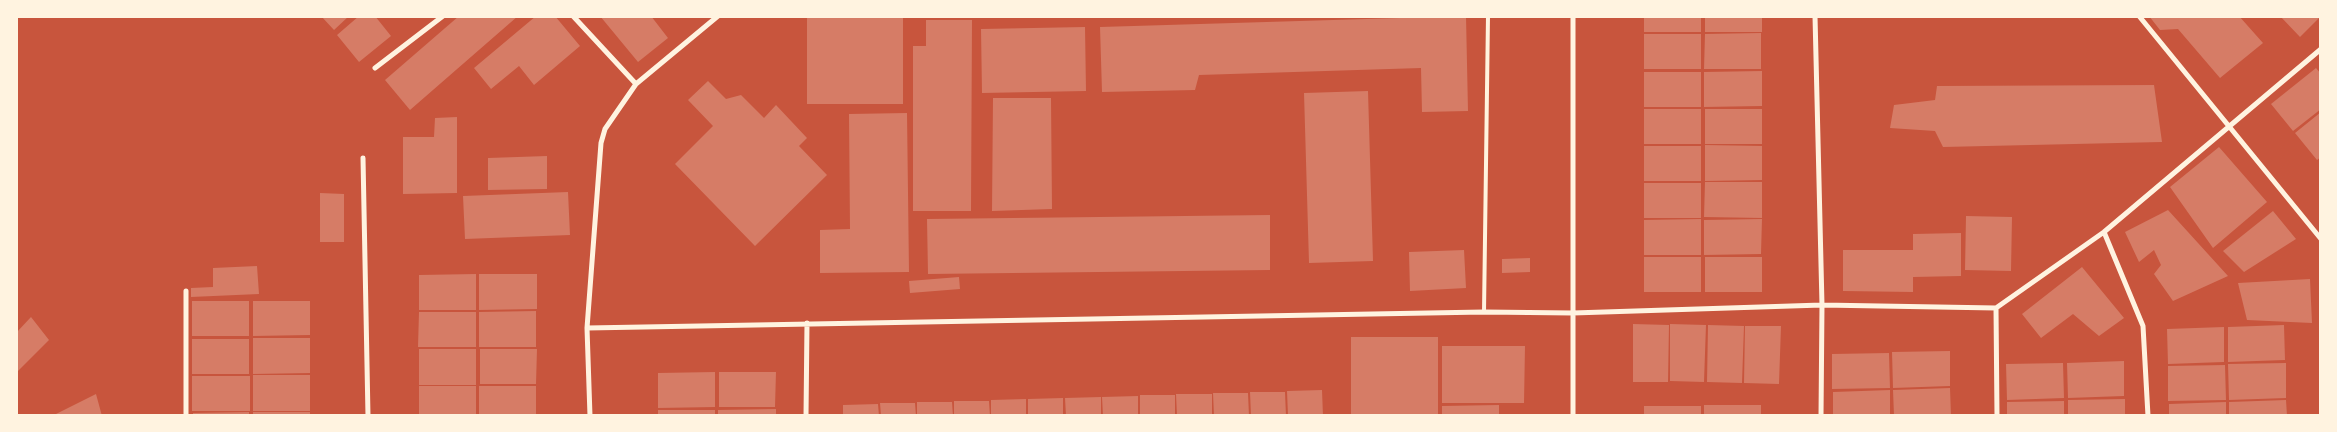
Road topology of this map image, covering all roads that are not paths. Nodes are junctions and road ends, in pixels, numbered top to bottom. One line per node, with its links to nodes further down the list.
1 (443, 16): 9 (street)
2 (573, 16): 10 (street)
3 (718, 16): 10 (street)
4 (1488, 16): 18 (lane)
5 (1573, 16): 19 (street)
6 (1815, 16): 16 (street)
7 (2139, 16): 11 (street)
8 (2321, 49): 11 (street)
9 (375, 68)
10 (636, 84): 21 (street)
11 (2229, 126): 13 (street); 14 (street)
12 (363, 158): 23 (street)
13 (2104, 232): 17 (street); 29 (street)
14 (2321, 239)
15 (186, 291): 22 (street)
16 (1822, 305): 17 (street); 19 (street); 27 (street)
17 (1996, 308): 28 (street)
18 (1484, 312): 19 (street); 20 (street)
19 (1573, 313): 26 (street)
20 (807, 323): 21 (street); 25 (street)
21 (587, 328): 24 (street)
22 (186, 416)
23 (368, 416)
24 (590, 416)
25 (806, 416)
26 (1573, 416)
27 (1821, 416)
28 (1997, 416)
29 (2148, 416)

